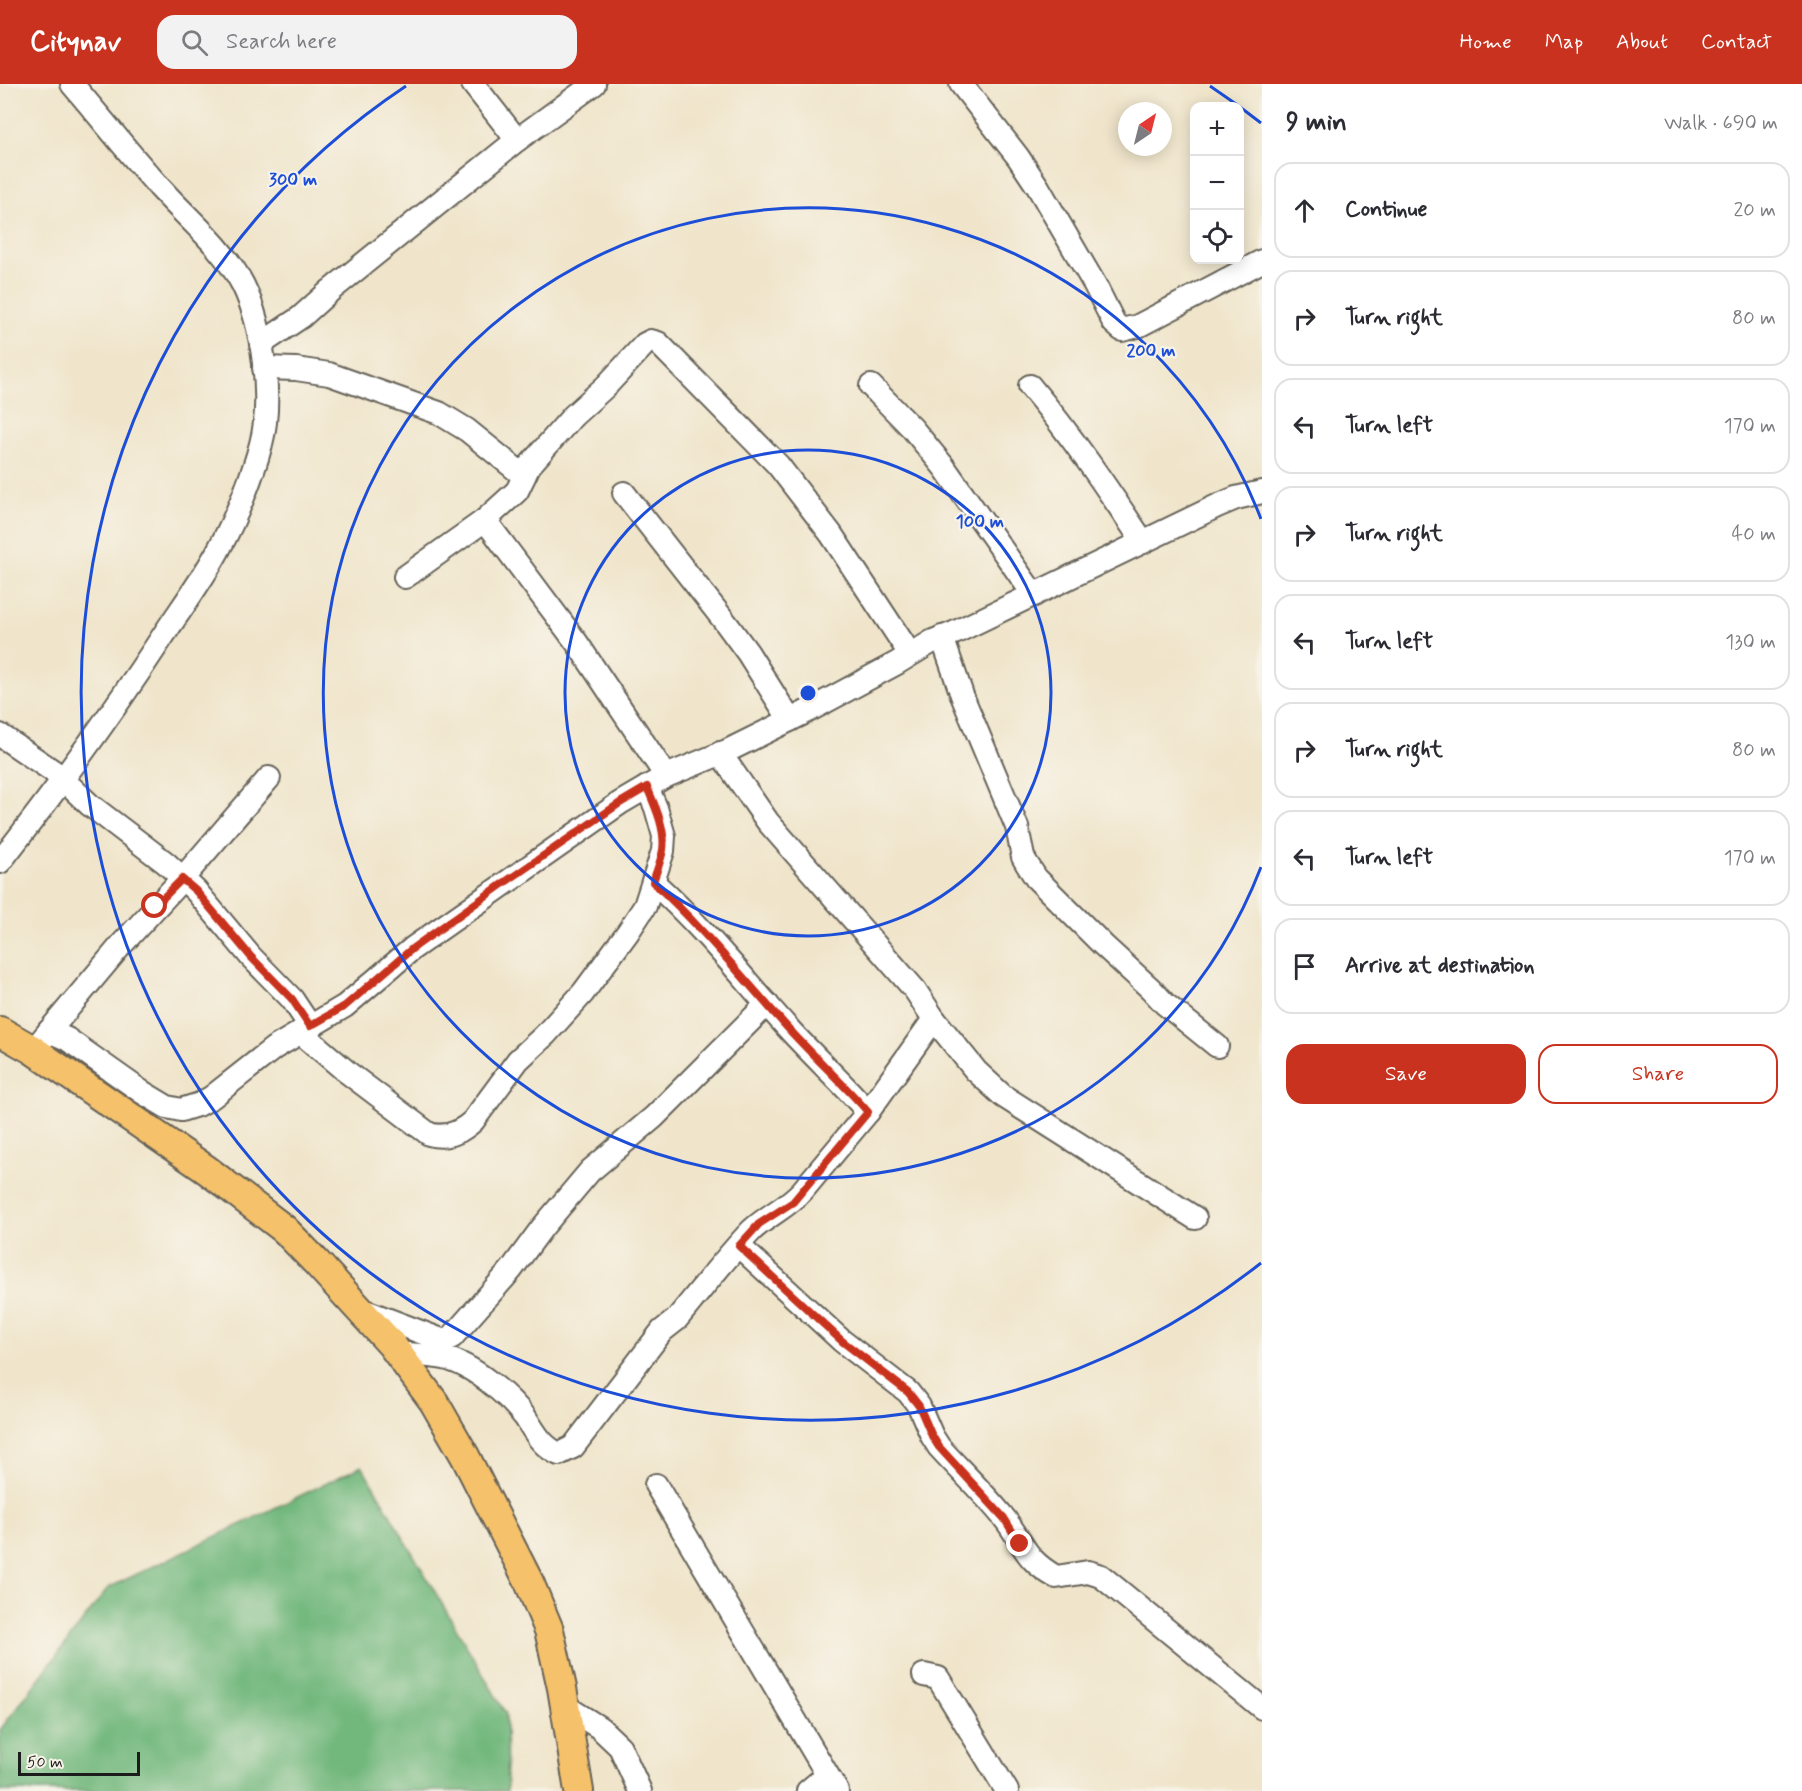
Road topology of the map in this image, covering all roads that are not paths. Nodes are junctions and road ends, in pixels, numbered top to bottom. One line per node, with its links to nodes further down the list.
1 (72, 84): 7 (street)
2 (473, 84): 5 (street)
3 (594, 84): 5 (street)
4 (961, 84): 6 (street)
5 (517, 140): 7 (street)
6 (1262, 261)
7 (261, 344): 8 (street)
8 (264, 368): 11 (street); 24 (street)
9 (871, 386): 17 (street)
10 (1030, 386): 15 (street)
11 (524, 476): 14 (street); 19 (street)
12 (1262, 492): 15 (street)
13 (624, 493): 20 (street)
14 (485, 520): 16 (street); 25 (street)
15 (1143, 542): 17 (street)
16 (405, 577)
17 (1034, 595): 18 (street)
18 (942, 637): 19 (street); 35 (street)
19 (910, 654): 20 (street)
20 (790, 720): 22 (street)
21 (0, 735): 24 (street)
22 (720, 753): 25 (street); 31 (street)
23 (269, 778): 27 (street)
24 (63, 780): 26 (street); 27 (street)
25 (656, 782): 28 (street); 32 (street)
26 (0, 862)
27 (182, 879): 32 (street); 34 (street)
28 (653, 882): 29 (street); 32 (street)
29 (767, 1004): 36 (street); 39 (street)
30 (0, 1016): 34 (street)
31 (934, 1019): 36 (street); 37 (street)
32 (305, 1029): 34 (street)
33 (0, 1031): 34 (main road)
34 (40, 1041): 39 (main road)
35 (1217, 1046)
36 (868, 1112): 38 (street)
37 (1195, 1218)
38 (739, 1246): 40 (street); 44 (street)
39 (360, 1309): 40 (main road)
40 (398, 1353): 43 (main road)
41 (656, 1485): 45 (street)
42 (924, 1675): 49 (street)
43 (565, 1706): 46 (main road); 47 (street)
44 (1262, 1708)
45 (832, 1783): 48 (street)
46 (579, 1791)
47 (640, 1791)
48 (808, 1791)
49 (1006, 1791)

